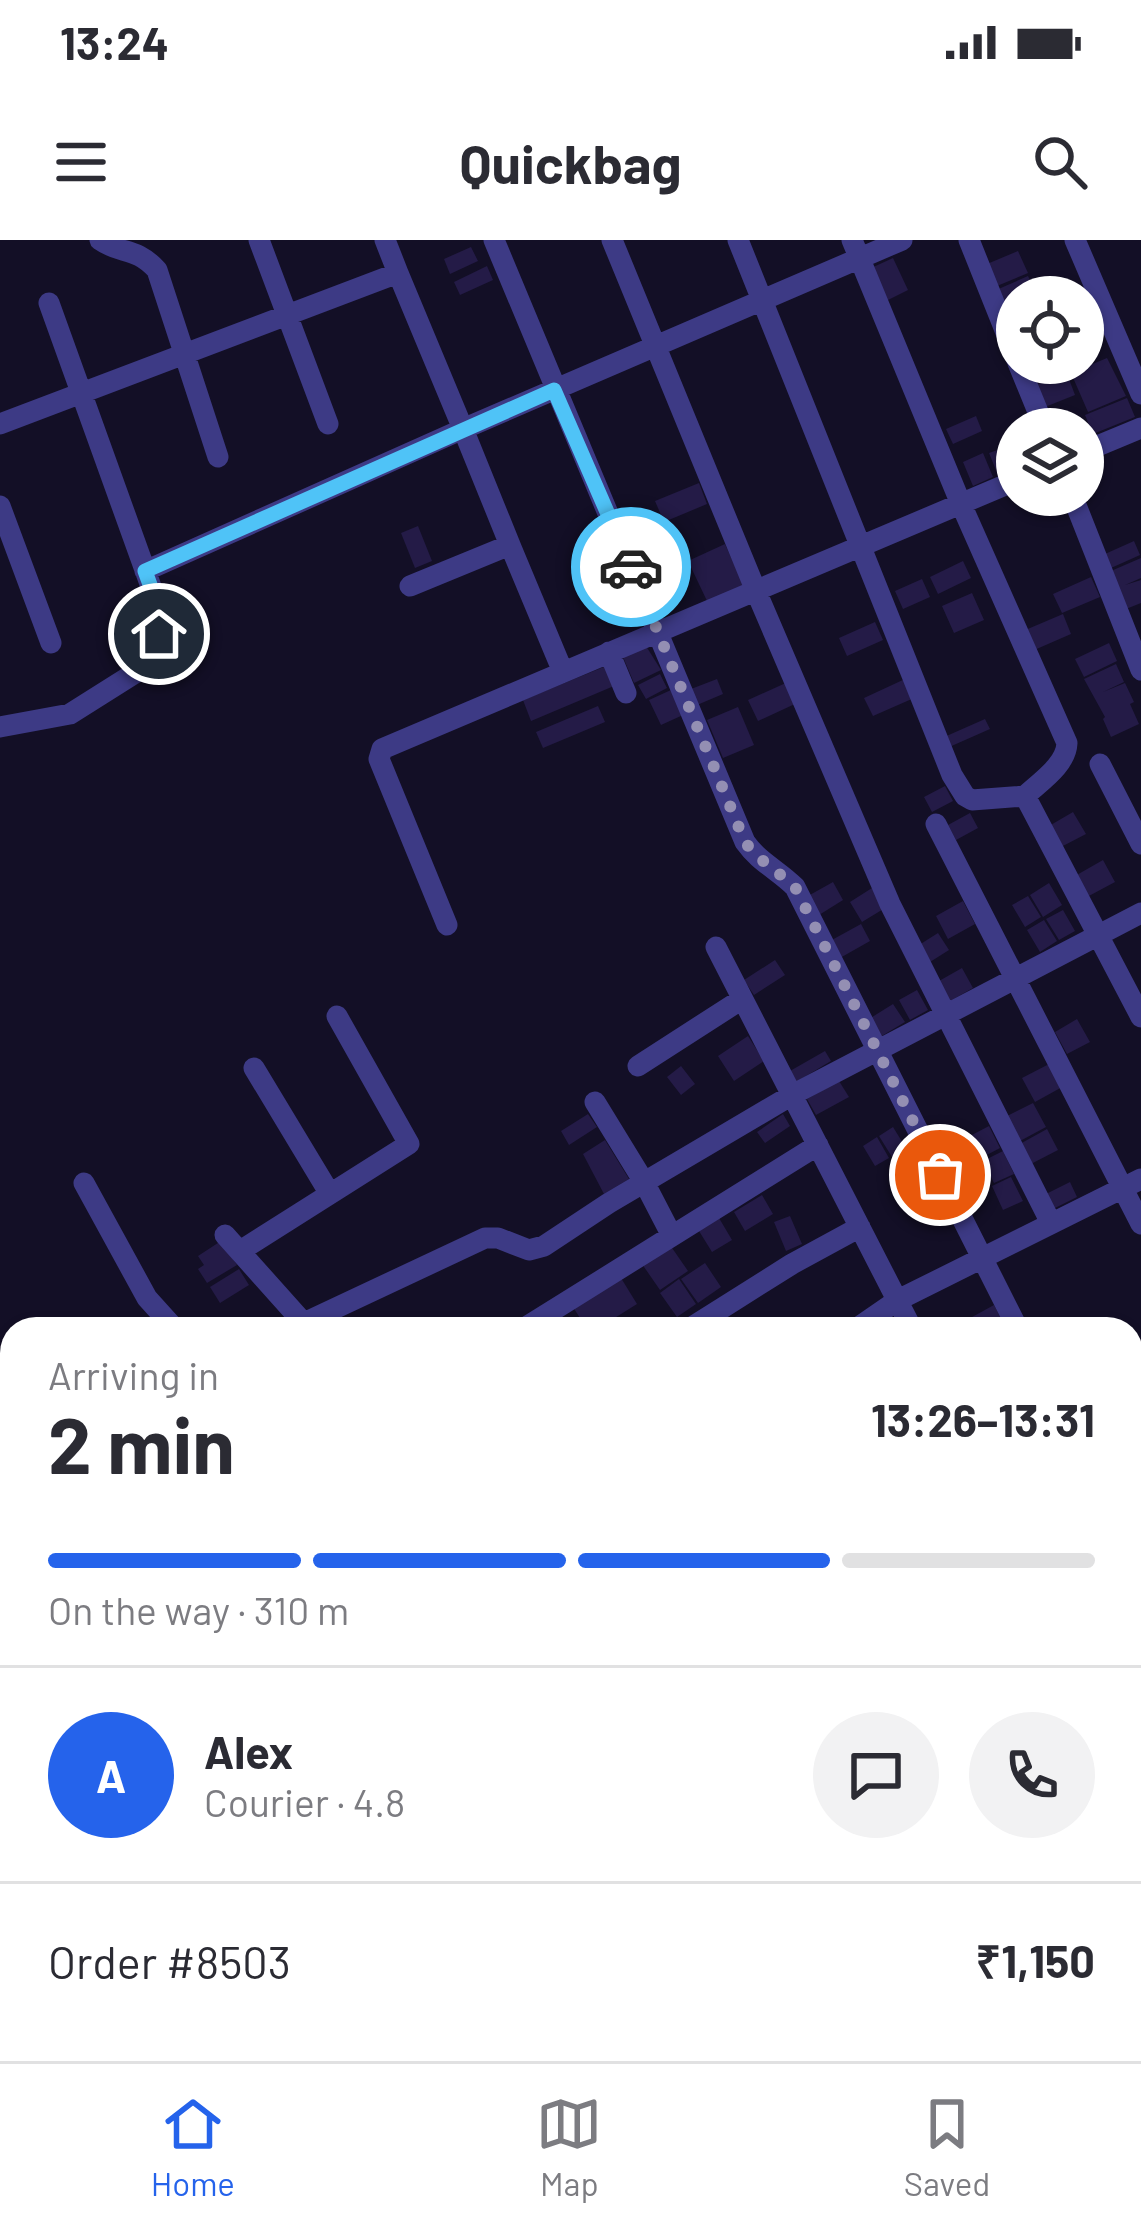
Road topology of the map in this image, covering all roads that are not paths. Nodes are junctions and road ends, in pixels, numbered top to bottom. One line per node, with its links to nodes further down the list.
1 (100, 240): 17 (street)
2 (259, 240): 15 (street)
3 (385, 240): 11 (street)
4 (494, 240): 18 (street)
5 (612, 240): 16 (street)
6 (738, 240): 12 (street)
7 (902, 240): 10 (street)
8 (969, 240): 14 (street)
9 (1075, 240): 20 (street)
10 (856, 250): 12 (street); 28 (street)
11 (398, 273): 15 (street); 24 (street)
12 (762, 301): 16 (street); 32 (street)
13 (49, 303): 19 (street)
14 (996, 307)
15 (288, 315): 17 (street); 22 (street)
16 (655, 345): 18 (street); 35 (street)
17 (184, 355): 19 (street); 26 (street)
18 (554, 390): 24 (street); 36 (street)
19 (82, 394): 21 (street); 33 (street)
20 (1141, 394)
21 (0, 424)
22 (328, 424)
23 (1141, 428): 25 (street)
24 (463, 429): 31 (street); 33 (street)
25 (1104, 443)
26 (218, 458)
27 (996, 490): 28 (street)
28 (961, 504): 32 (street); 44 (street)
29 (0, 506): 37 (street)
30 (1080, 516): 39 (street)
31 (510, 545): 34 (street); 40 (street)
32 (862, 547): 35 (street); 44 (street)
33 (145, 571): 42 (street)
34 (410, 586)
35 (756, 591): 36 (street); 53 (street)
36 (658, 632): 38 (street); 56 (street)
37 (51, 643)
38 (609, 652): 40 (street); 41 (street)
39 (1141, 670)
40 (562, 672): 48 (street)
41 (626, 693)
42 (0, 727)
43 (1100, 764): 46 (street)
44 (1025, 796): 49 (street)
45 (936, 824): 51 (street)
46 (1141, 844)
47 (1141, 913): 49 (street)
48 (447, 925)
49 (1097, 935): 51 (street); 55 (street)
50 (716, 946): 52 (street)
51 (1016, 977): 53 (street); 64 (street)
52 (742, 999): 57 (street); 59 (street)
53 (946, 1013): 56 (street); 66 (street)
54 (337, 1016): 65 (street)
55 (1141, 1017)
56 (877, 1051): 59 (street); 70 (street)
57 (638, 1066)
58 (254, 1068): 65 (street)
59 (792, 1095): 61 (street); 62 (street)
60 (595, 1102): 62 (street)
61 (818, 1145): 68 (street); 69 (street)
62 (644, 1182): 69 (street); 74 (street)
63 (84, 1183): 72 (street)
64 (1131, 1184): 66 (street); 67 (street)
65 (331, 1194): 73 (street)
66 (1051, 1223): 70 (street)
67 (1141, 1224)
68 (860, 1227): 71 (street); 76 (street)
69 (672, 1236): 75 (street)
70 (982, 1258): 71 (street); 79 (street)
71 (898, 1300): 77 (street); 78 (street)
72 (164, 1317)
73 (298, 1317)
74 (324, 1317)
75 (542, 1317)
76 (708, 1317)
77 (873, 1317)
78 (906, 1317)
79 (1012, 1317)

